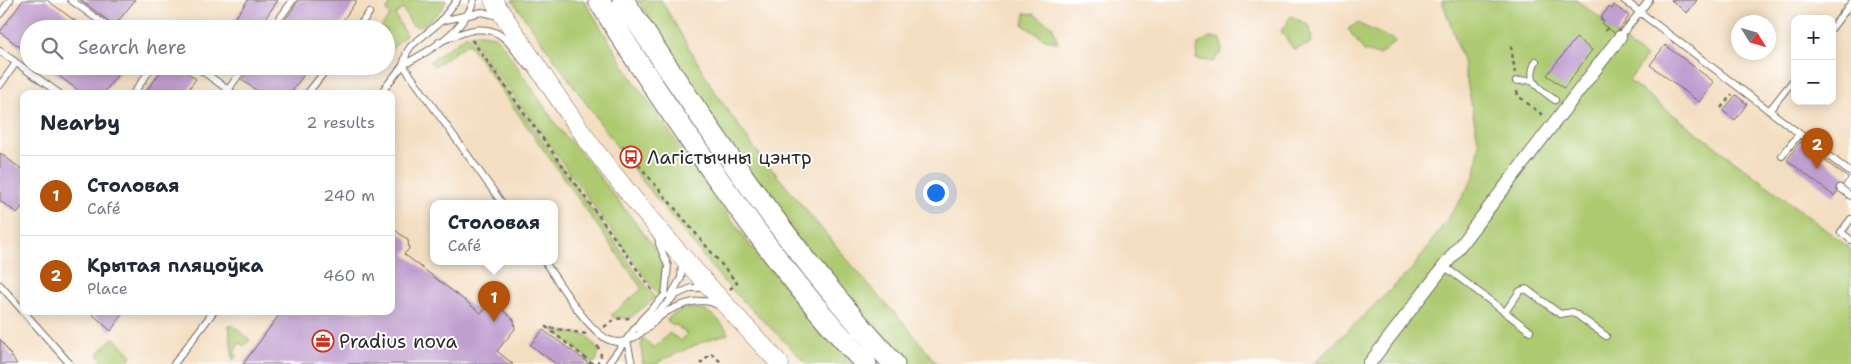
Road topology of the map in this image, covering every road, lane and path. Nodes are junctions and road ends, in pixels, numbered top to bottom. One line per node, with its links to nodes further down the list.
1 (10, 0): 14 (lane)
2 (72, 0): 16 (lane)
3 (293, 0): 17 (lane)
4 (457, 0): 20 (lane)
5 (474, 0): 15 (lane)
6 (493, 0): 19 (main road)
7 (600, 0): 86 (highway)
8 (623, 0): 87 (highway)
9 (1624, 0): 12 (lane)
10 (1649, 0): 12 (lane)
11 (1851, 3): 21 (lane)
12 (1640, 12): 23 (lane); 42 (lane)
13 (369, 13): 18 (lane)
14 (0, 14)
15 (468, 14): 19 (lane); 20 (lane); 24 (lane)
16 (99, 20)
17 (279, 20)
18 (364, 20)
19 (507, 20): 31 (main road)
20 (440, 22): 28 (lane)
21 (1836, 23)
22 (465, 30): 24 (lane); 31 (lane); 68 (path)
23 (1620, 37): 64 (street)
24 (439, 42): 28 (lane)
25 (0, 51): 27 (lane)
26 (1536, 61): 38 (lane)
27 (16, 63): 29 (lane); 41 (lane)
28 (402, 65): 30 (lane); 58 (lane)
29 (20, 66)
30 (395, 74)
31 (543, 74): 60 (main road)
32 (33, 75): 43 (lane)
33 (147, 75): 44 (lane)
34 (208, 75): 45 (lane)
35 (240, 75): 46 (lane)
36 (321, 75): 47 (lane)
37 (394, 75): 48 (lane)
38 (1533, 80): 39 (lane); 49 (lane)
39 (1516, 81)
40 (1791, 83): 51 (lane)
41 (0, 85)
42 (1737, 86): 50 (path); 51 (lane)
43 (54, 90)
44 (136, 90)
45 (228, 90)
46 (232, 90)
47 (310, 90)
48 (383, 90)
49 (1555, 100)
50 (1721, 108)
51 (1769, 111): 52 (lane)
52 (1799, 134): 54 (lane); 55 (lane)
53 (622, 146): 67 (path)
54 (1782, 156)
55 (1851, 173)
56 (1840, 188): 57 (lane)
57 (1851, 196)
58 (500, 200)
59 (1851, 219): 61 (lane)
60 (657, 228): 62 (main road); 77 (lane)
61 (1851, 240)
62 (680, 254): 66 (main road); 70 (lane)
63 (547, 265): 77 (lane)
64 (1444, 266): 71 (lane); 88 (street)
65 (0, 285): 69 (lane)
66 (710, 288): 70 (lane); 74 (main road)
67 (729, 290)
68 (656, 296)
69 (20, 308)
70 (659, 310): 77 (lane)
71 (1505, 312): 75 (lane); 76 (lane)
72 (27, 315): 78 (lane)
73 (211, 315): 79 (lane)
74 (742, 323): 77 (lane); 85 (main road)
75 (1530, 331)
76 (1606, 336)
77 (627, 341): 81 (lane); 82 (lane)
78 (70, 364)
79 (174, 364)
80 (595, 364): 80 (path)
81 (608, 364)
82 (632, 364)
83 (700, 364): 84 (path)
84 (723, 364)
85 (780, 364)
86 (866, 364)
87 (894, 364)
88 (1369, 364)

